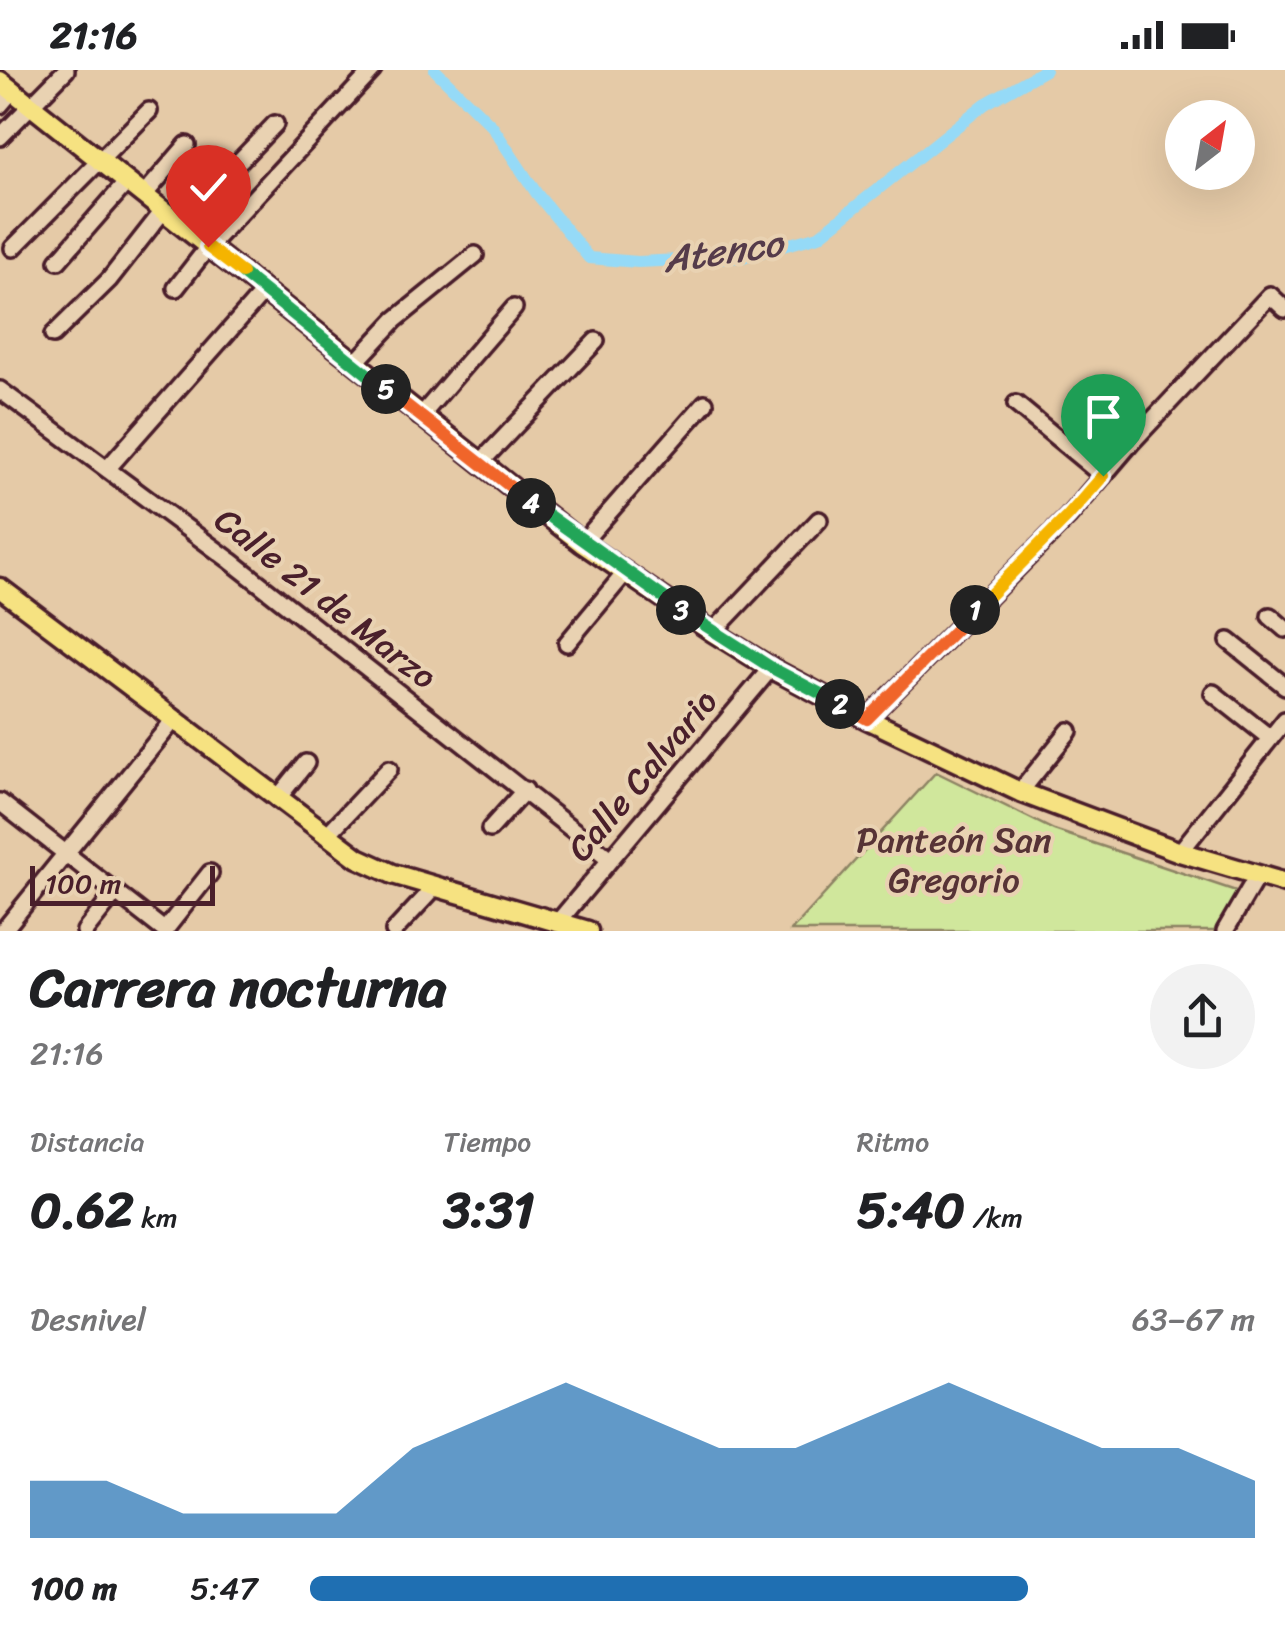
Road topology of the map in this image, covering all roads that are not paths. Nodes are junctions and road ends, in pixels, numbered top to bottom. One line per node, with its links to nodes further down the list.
1 (66, 70): 4 (street)
2 (374, 70): 14 (street)
3 (3, 85): 4 (main road)
4 (32, 107): 7 (street); 9 (main road)
5 (149, 111): 9 (street)
6 (275, 124): 13 (street)
7 (0, 137)
8 (187, 145): 11 (street)
9 (100, 160): 10 (main road); 15 (street)
10 (127, 182): 11 (main road); 17 (street)
11 (144, 195): 12 (main road)
12 (163, 211): 13 (main road); 22 (street)
13 (179, 224): 14 (main road)
14 (208, 247): 18 (street); 19 (main road)
15 (13, 248)
16 (475, 255): 24 (street)
17 (58, 261)
18 (176, 288)
19 (264, 290): 24 (main road); 30 (street)
20 (514, 308): 28 (street)
21 (1285, 309): 31 (street)
22 (52, 334)
23 (596, 342): 29 (street)
24 (354, 364): 28 (main road)
25 (0, 390): 30 (street, Calle 21 de Marzo)
26 (705, 403): 33 (street)
27 (1016, 404): 31 (street)
28 (420, 417): 29 (main road)
29 (480, 463): 33 (main road)
30 (107, 469): 51 (street, Calle 21 de Marzo)
31 (1103, 476): 44 (street)
32 (820, 520): 38 (street)
33 (582, 542): 34 (main road)
34 (626, 573): 38 (main road); 40 (street)
35 (0, 588): 46 (main road)
36 (1270, 616): 37 (street)
37 (1285, 629)
38 (713, 632): 41 (main road)
39 (1229, 641): 42 (street)
40 (567, 643)
41 (772, 668): 44 (main road); 59 (street, Calle Calvario)
42 (1285, 686)
43 (1213, 692): 48 (street)
44 (867, 719): 52 (main road)
45 (1285, 720): 48 (street)
46 (173, 721): 53 (main road); 58 (street)
47 (1069, 731): 52 (street)
48 (1270, 738): 57 (street)
49 (306, 763): 53 (street)
50 (388, 769): 56 (street)
51 (524, 790): 55 (street); 59 (street, Calle 21 de Marzo)
52 (1020, 792): 57 (main road)
53 (276, 799): 56 (main road)
54 (0, 802): 58 (street)
55 (490, 829)
56 (326, 836): 63 (main road)
57 (1180, 852): 61 (main road)
58 (65, 855): 64 (street); 66 (street)
59 (610, 859): 65 (street, Calle Calvario)
60 (210, 873): 68 (street)
61 (1257, 876): 62 (main road); 71 (street)
62 (1285, 883)
63 (436, 886): 65 (main road); 69 (street)
64 (116, 892): 67 (street); 68 (street)
65 (558, 922): 70 (main road)
66 (4, 931)
67 (84, 931)
68 (165, 931)
69 (394, 931)
70 (588, 931)
71 (1225, 931)

